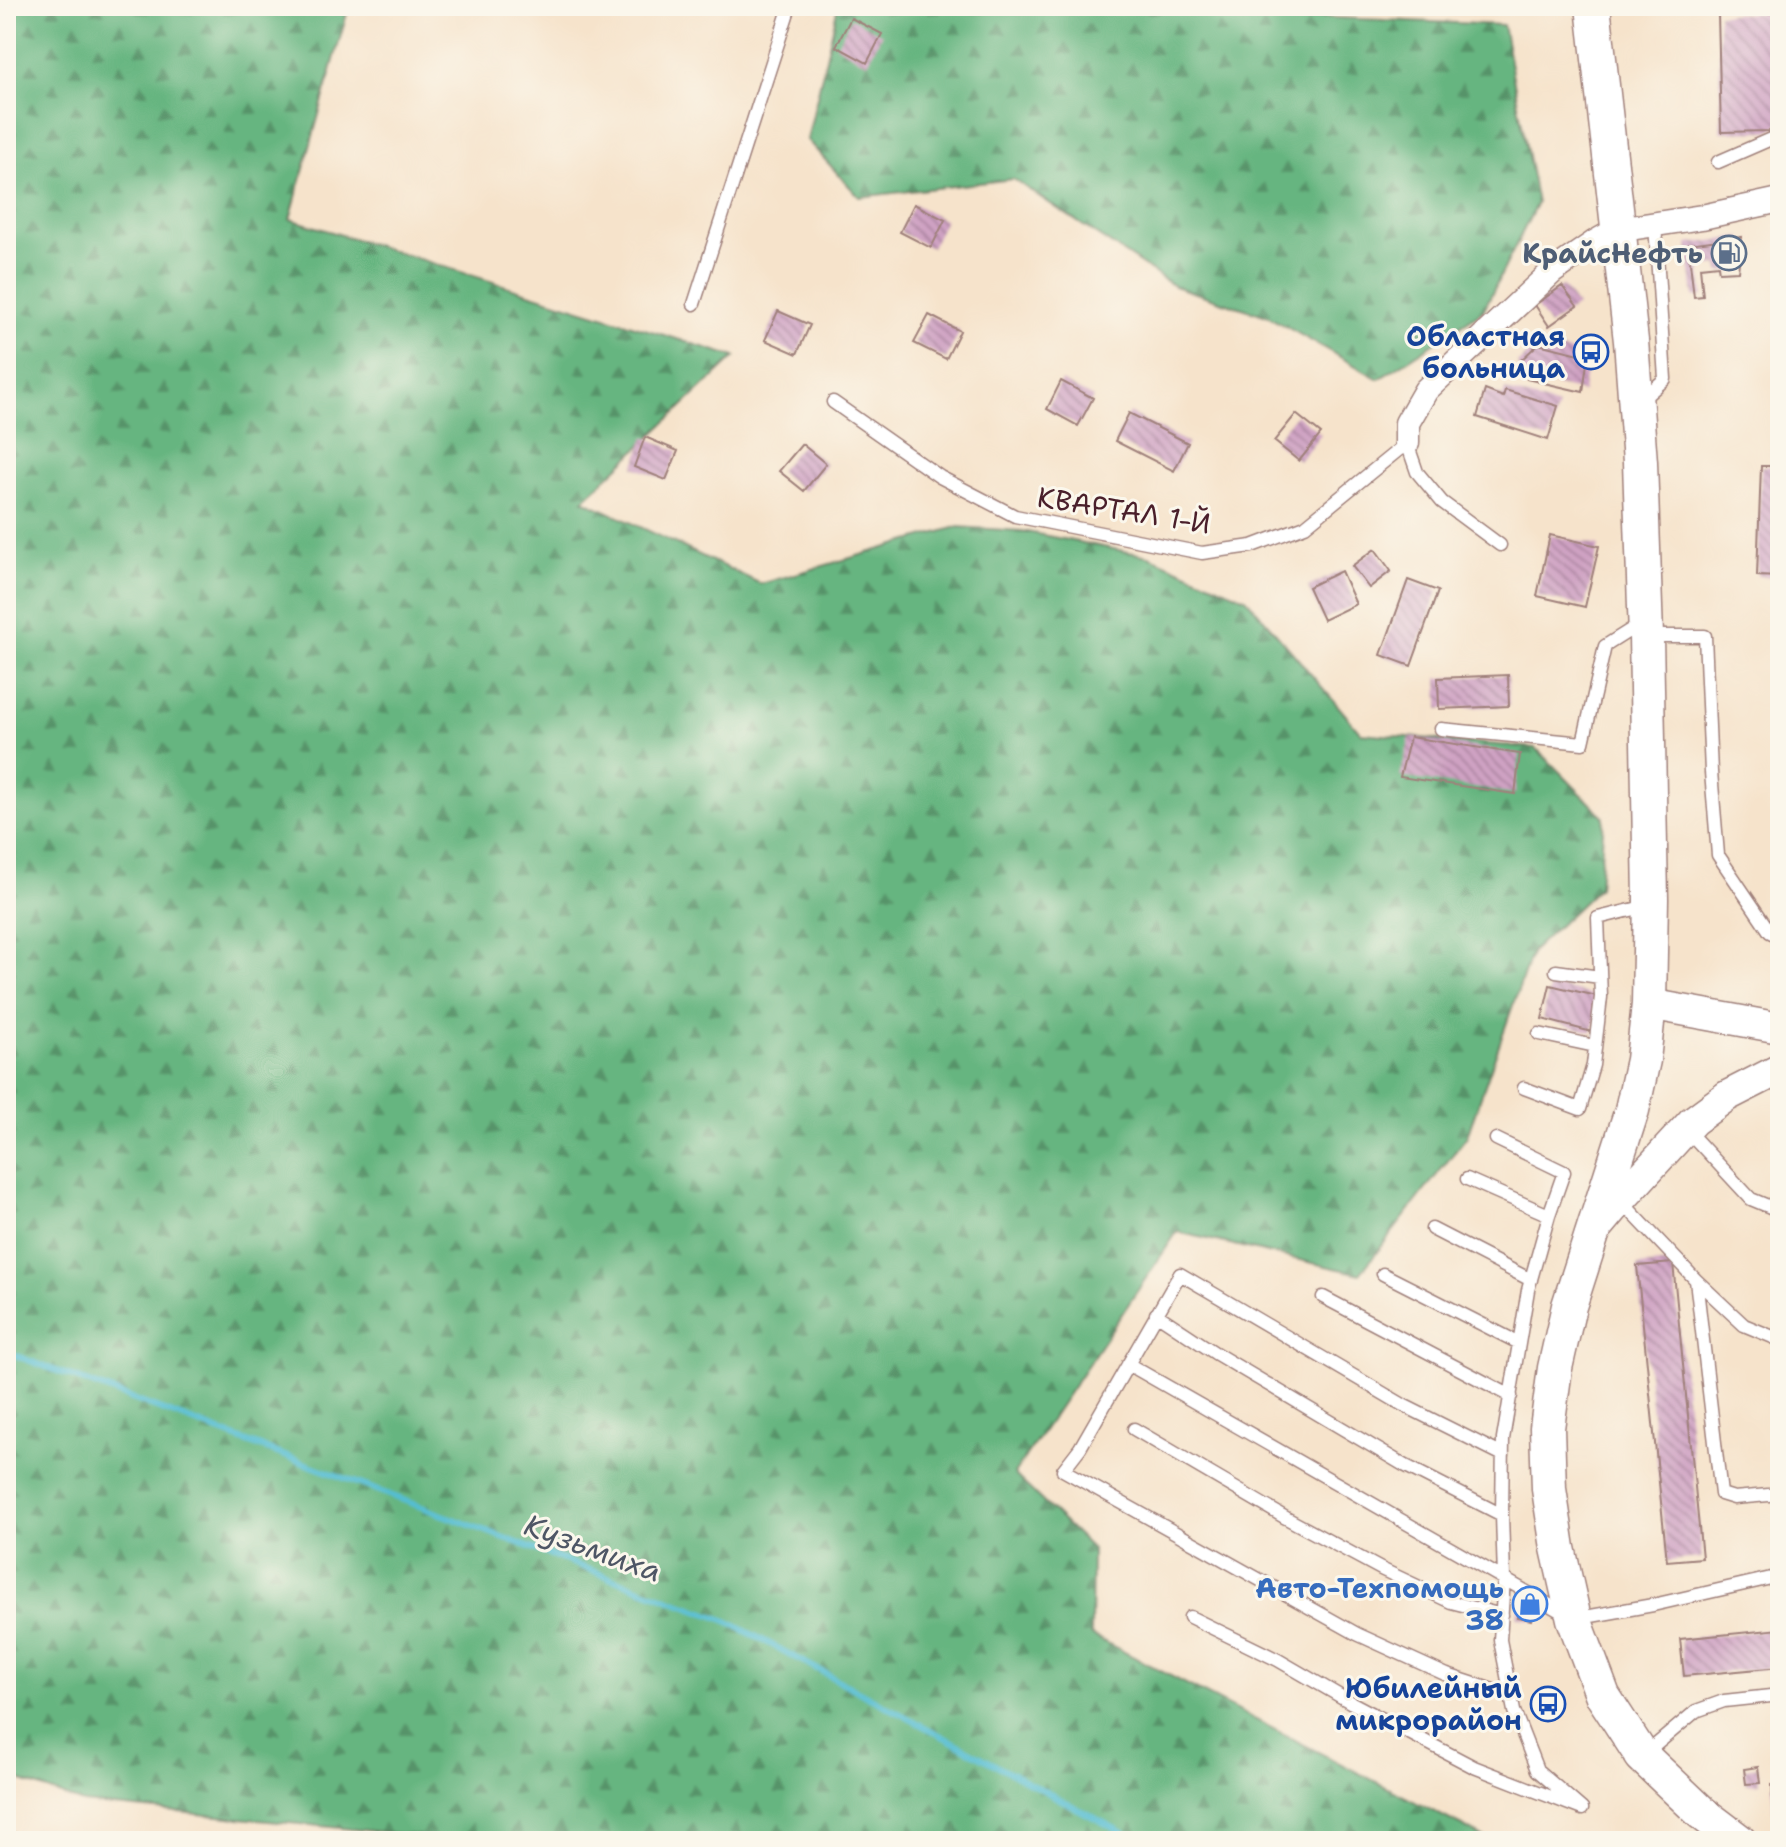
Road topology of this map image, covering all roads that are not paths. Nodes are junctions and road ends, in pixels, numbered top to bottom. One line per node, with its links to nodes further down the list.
1 (790, 6): 8 (lane)
2 (1593, 6): 7 (main road)
3 (1780, 135): 4 (lane)
4 (1718, 162)
5 (1780, 200): 6 (street)
6 (1655, 224): 7 (street); 10 (lane)
7 (1617, 230): 10 (main road); 11 (street)
8 (694, 304)
9 (833, 402): 11 (lane, КВАРТАЛ 1-Й)
10 (1636, 405): 13 (main road)
11 (1407, 443): 12 (lane)
12 (1500, 545)
13 (1646, 628): 14 (lane); 15 (main road); 16 (lane)
14 (1441, 729)
15 (1650, 906): 18 (lane); 19 (main road)
16 (1780, 937)
17 (1556, 971): 18 (lane)
18 (1600, 977): 22 (lane)
19 (1649, 1004): 20 (street); 32 (main road)
20 (1780, 1028)
21 (1539, 1034): 22 (lane)
22 (1595, 1046): 24 (lane)
23 (1780, 1069): 25 (street)
24 (1524, 1088)
25 (1686, 1129): 28 (street); 29 (lane)
26 (1496, 1139): 30 (lane)
27 (1467, 1179): 30 (lane)
28 (1621, 1201): 32 (street); 35 (lane)
29 (1780, 1211)
30 (1549, 1215): 34 (lane)
31 (1432, 1229): 34 (lane)
32 (1592, 1235): 50 (main road)
33 (1383, 1274): 39 (lane)
34 (1531, 1280): 39 (lane)
35 (1696, 1280): 38 (lane); 44 (lane)
36 (1323, 1297): 41 (lane)
37 (1156, 1314): 40 (lane); 43 (lane); 45 (lane)
38 (1780, 1340)
39 (1519, 1343): 41 (lane)
40 (1128, 1364): 47 (lane); 52 (lane)
41 (1511, 1396): 43 (lane)
42 (1134, 1429): 48 (lane)
43 (1503, 1455): 45 (lane)
44 (1780, 1494)
45 (1502, 1515): 47 (lane)
46 (1780, 1576): 50 (lane)
47 (1504, 1578): 48 (lane); 50 (lane)
48 (1502, 1615): 52 (lane)
49 (1190, 1617): 52 (lane)
50 (1574, 1619): 53 (main road)
51 (1780, 1695): 53 (lane)
52 (1511, 1696)
53 (1642, 1756): 54 (main road)
54 (1739, 1841)

